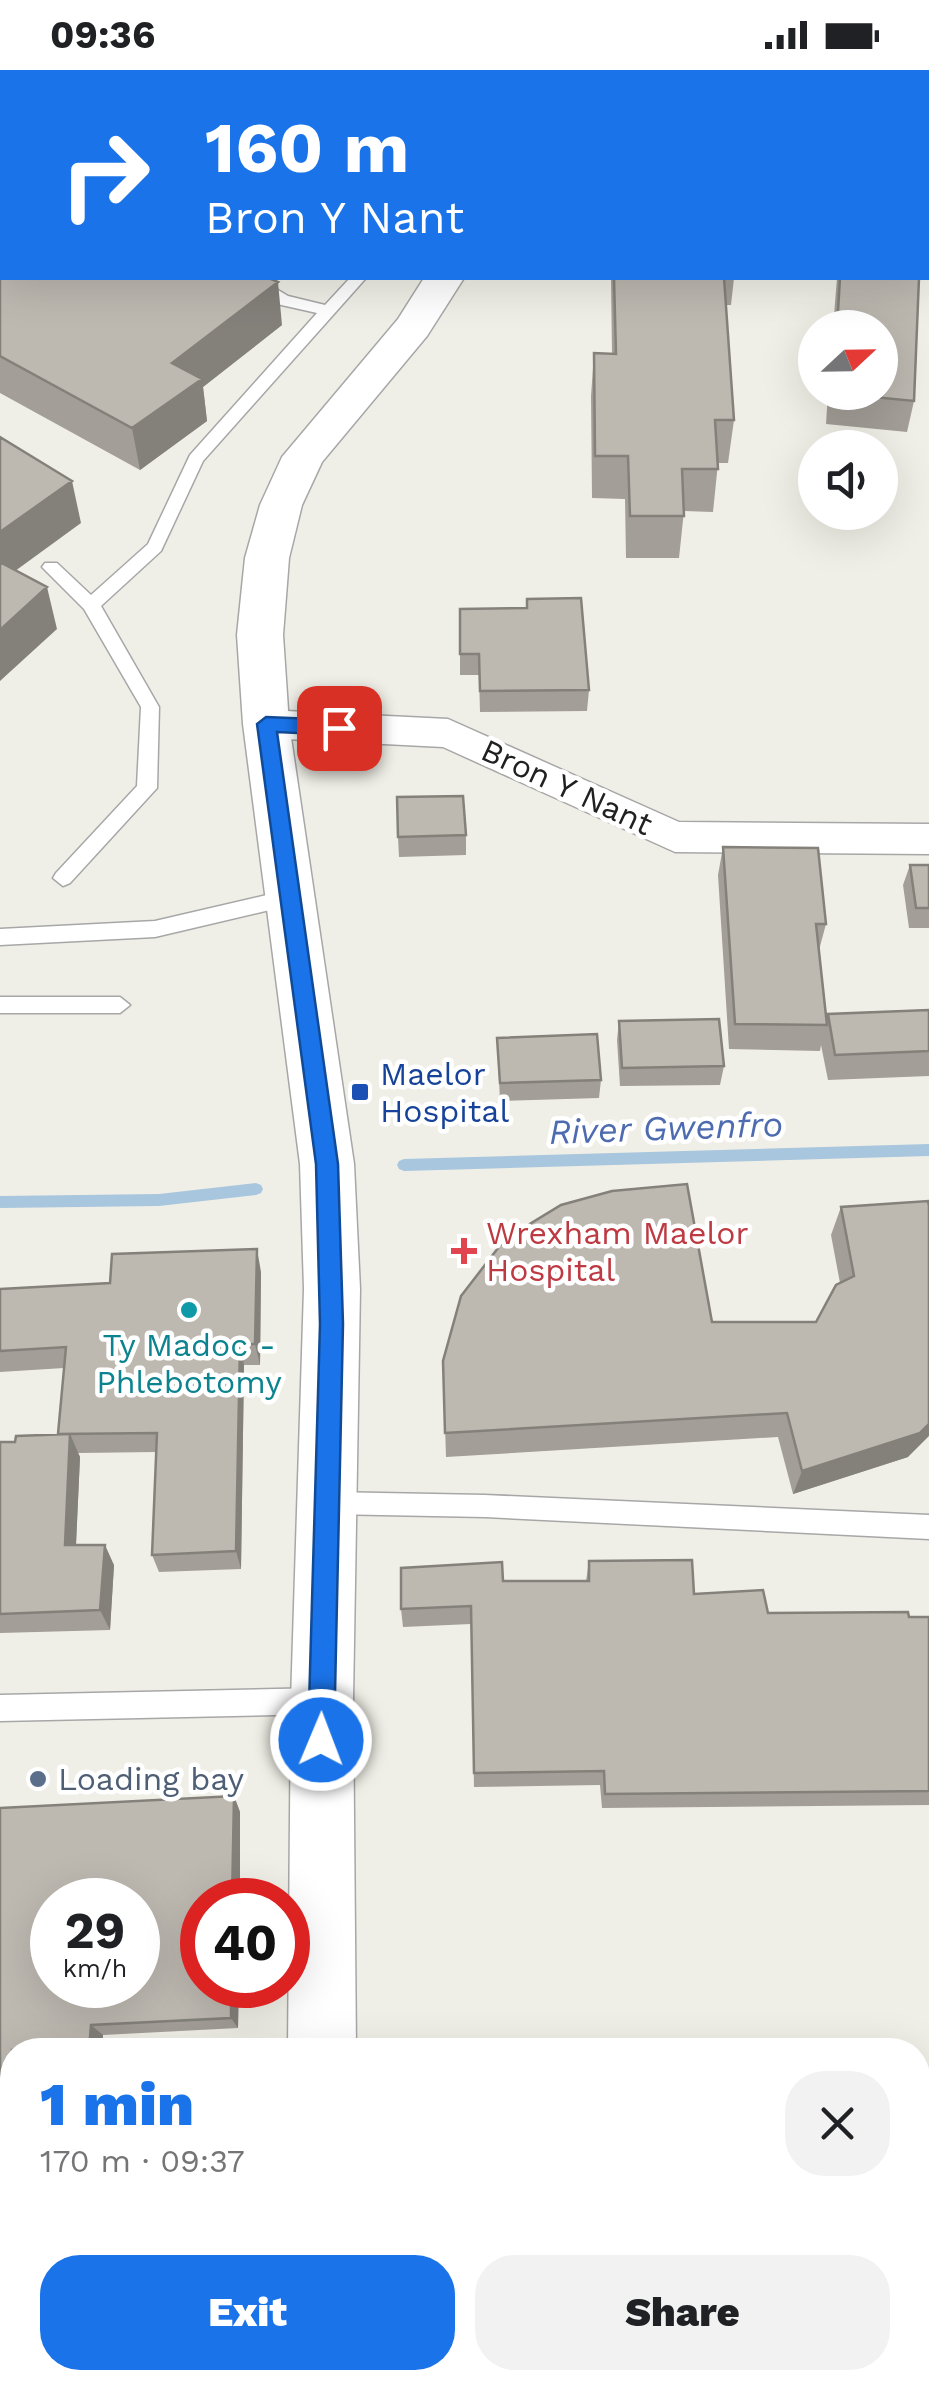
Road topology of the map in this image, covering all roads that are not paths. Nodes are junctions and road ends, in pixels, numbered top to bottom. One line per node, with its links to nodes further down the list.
1 (251, 280): 4 (lane)
2 (356, 280): 4 (lane)
3 (443, 280): 7 (street)
4 (329, 311): 6 (lane)
5 (51, 567): 6 (lane)
6 (91, 604): 9 (lane)
7 (266, 724): 8 (street, Bron Y Nant); 10 (street)
8 (929, 839)
9 (63, 878)
10 (288, 898): 11 (lane); 14 (street)
11 (0, 936)
12 (0, 1004): 13 (lane)
13 (120, 1006)
14 (330, 1503): 15 (lane); 16 (street)
15 (929, 1527)
16 (322, 1701): 17 (lane); 18 (street)
17 (0, 1708)
18 (322, 2038)

